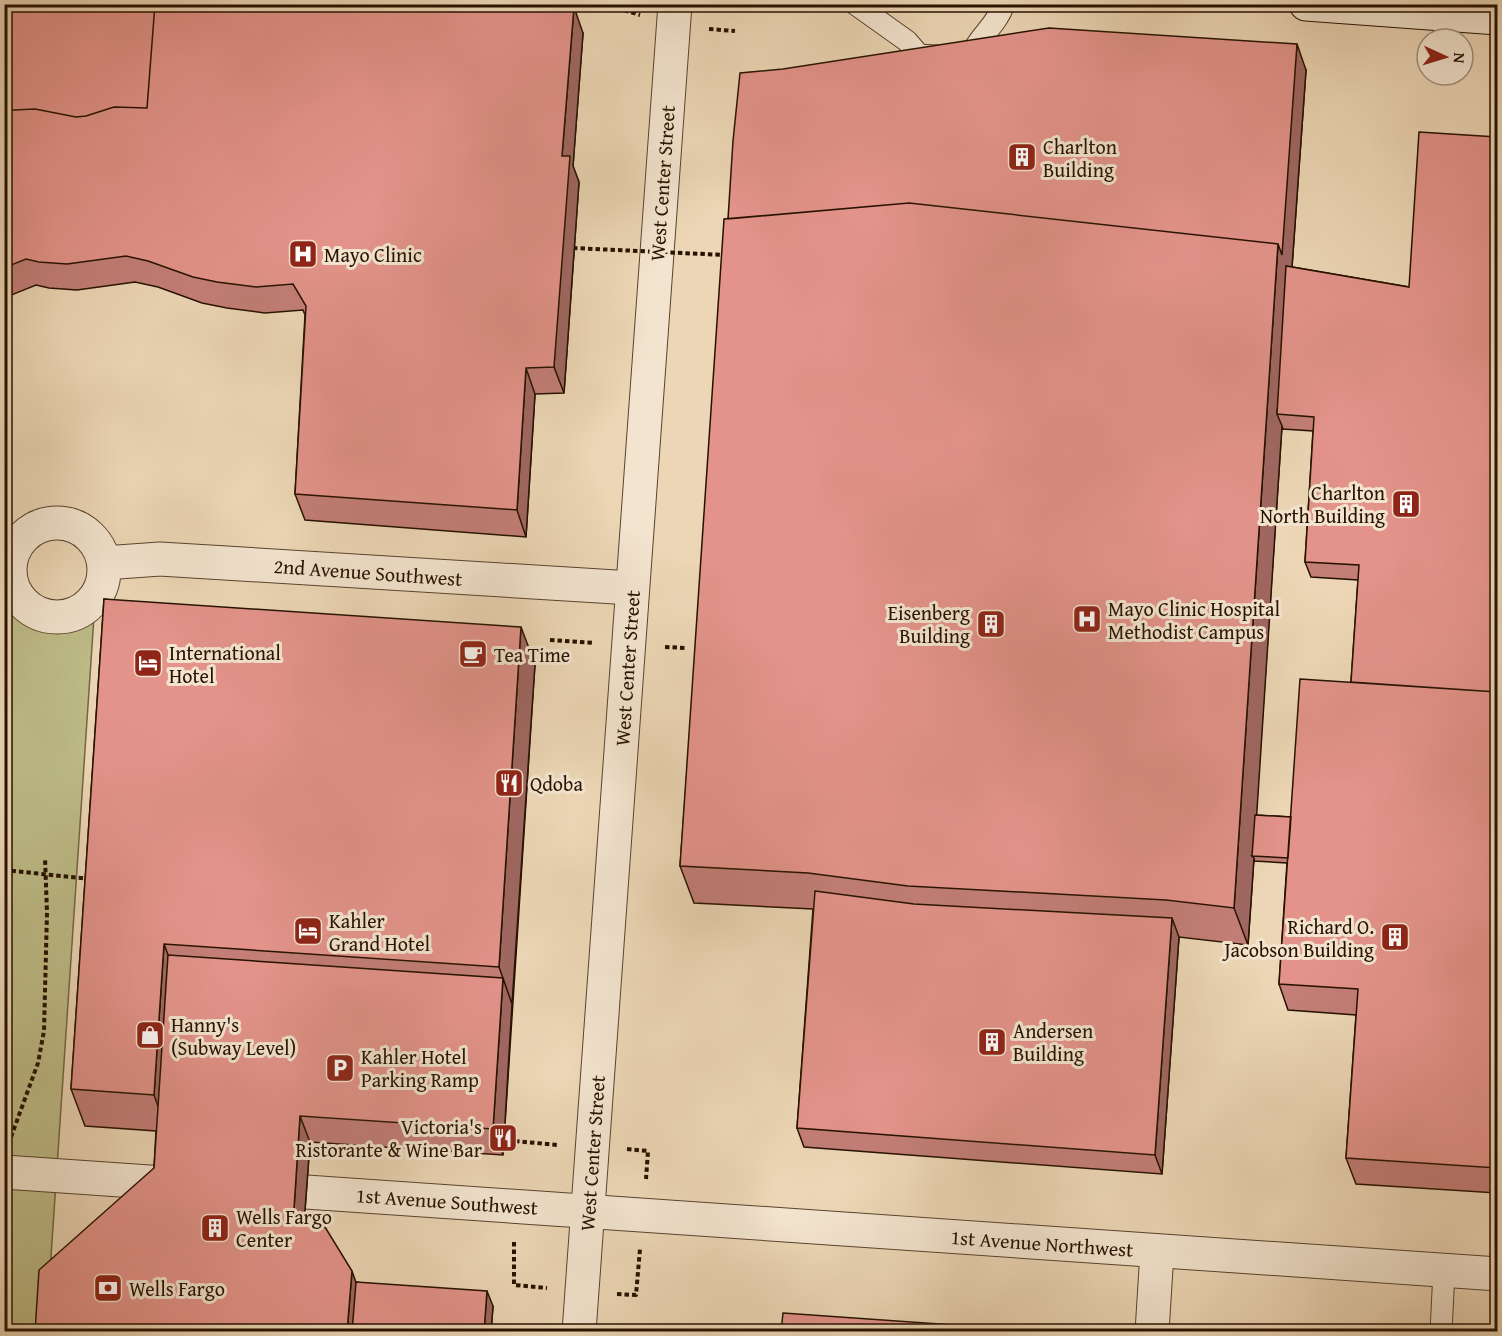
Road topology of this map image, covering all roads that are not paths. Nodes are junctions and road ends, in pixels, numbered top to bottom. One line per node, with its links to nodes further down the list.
1 (675, 4): 8 (street, West Center Street)
2 (855, 4): 3 (lane)
3 (1004, 4)
4 (1306, 4): 5 (street)
5 (1392, 7): 6 (street)
6 (1497, 18)
7 (104, 564): 8 (street, 2nd Avenue Southwest)
8 (632, 588): 12 (street, West Center Street)
9 (4, 1172): 10 (street)
10 (164, 1183)
11 (306, 1192): 12 (street, 1st Avenue Southwest)
12 (587, 1210): 13 (street, 1st Avenue Northwest); 16 (street, West Center Street)
13 (1157, 1251): 14 (street, 1st Avenue Northwest); 17 (street)
14 (1444, 1271): 15 (street, 1st Avenue Northwest); 18 (lane)
15 (1497, 1274)
16 (579, 1332)
17 (1152, 1332)
18 (1440, 1332)

